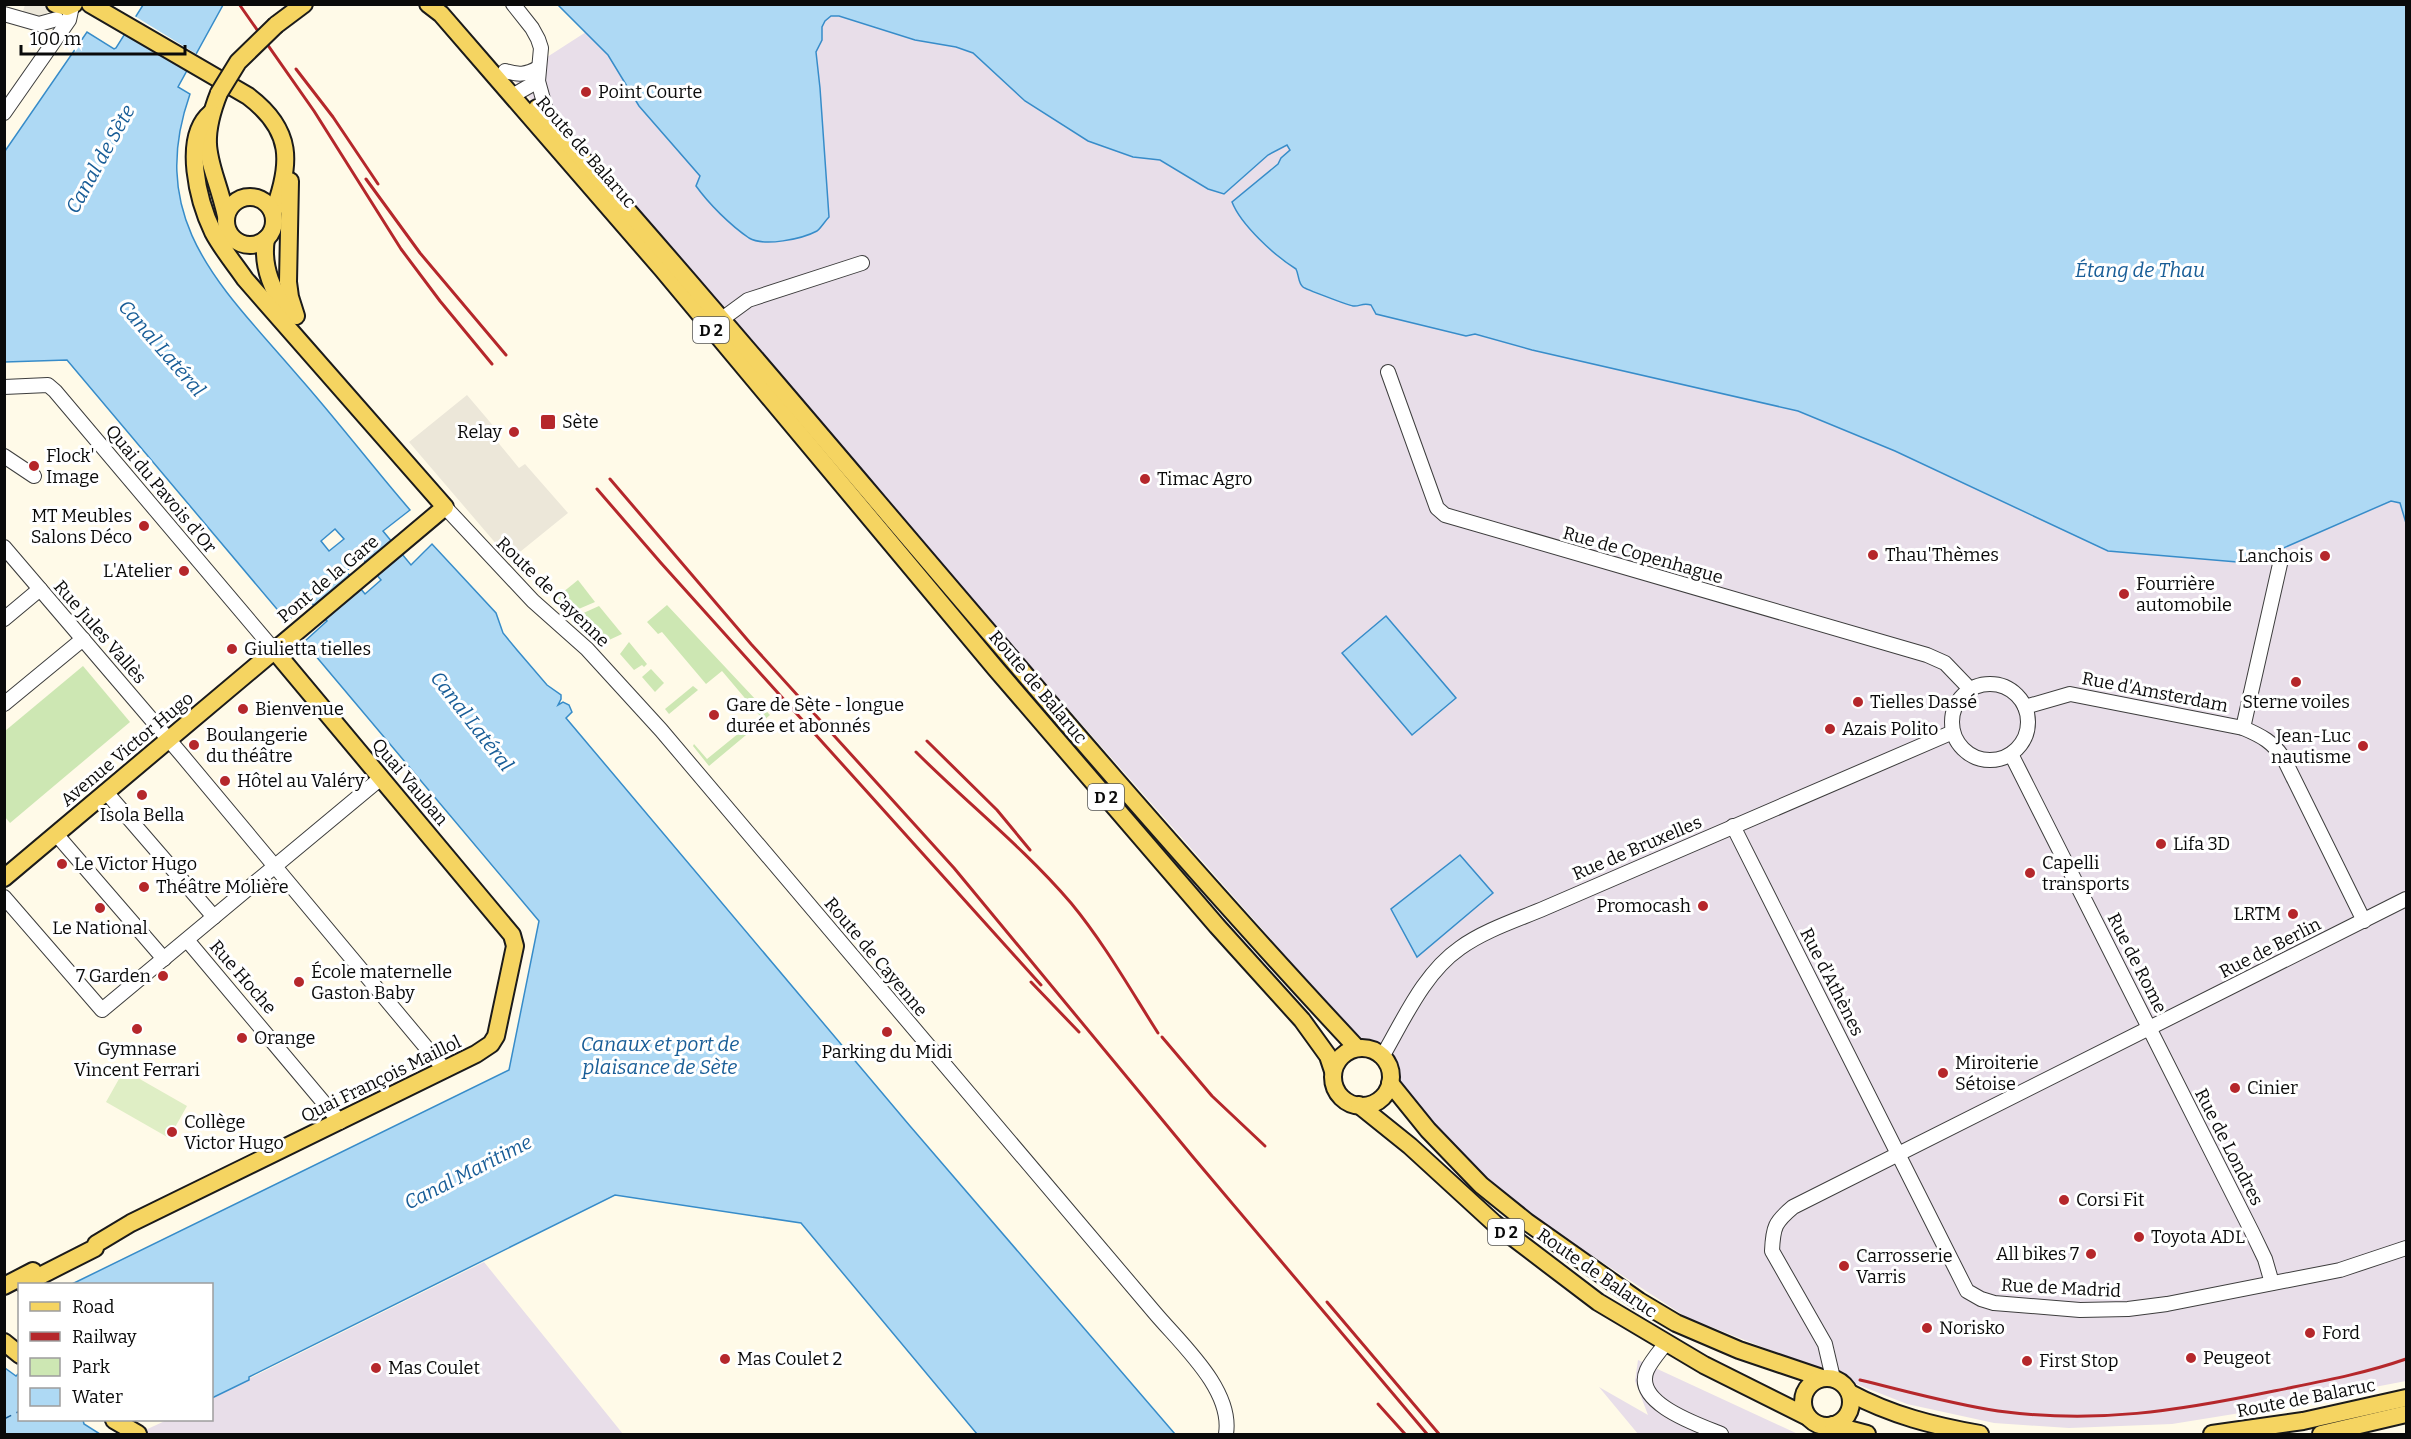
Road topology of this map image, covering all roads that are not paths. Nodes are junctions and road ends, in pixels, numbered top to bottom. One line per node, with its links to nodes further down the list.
1 (304, 4): 13 (main road, bridge)
2 (428, 4): 11 (main road, Route de Balaruc / D 2)
3 (444, 4): 9 (main road, Route de Balaruc / D 2)
4 (513, 4): 10 (street)
5 (97, 7): 16 (main road)
6 (63, 8): 7 (street); 8 (street); 8 (street)
7 (4, 14)
8 (59, 34): 12 (street)
9 (505, 71): 10 (street); 11 (main road, Route de Balaruc / D 2)
10 (535, 74): 11 (street); 14 (street)
11 (516, 93): 14 (main road, Route de Balaruc / D 2); 24 (main road, Route de Balaruc / D 2)
12 (4, 112)
13 (211, 113): 15 (main road); 23 (main road)
14 (550, 123): 24 (main road, Route de Balaruc / D 2)
15 (213, 170): 17 (main road); 19 (main road)
16 (285, 171): 17 (main road); 18 (main road); 25 (main road)
17 (249, 197): 18 (main road); 19 (main road)
18 (273, 213): 20 (main road)
19 (226, 216): 21 (main road)
20 (266, 239): 21 (main road); 25 (main road)
21 (244, 244): 23 (main road)
22 (862, 263): 24 (street)
23 (278, 314): 28 (main road)
24 (716, 324): 59 (main road, Route de Balaruc / D 2); 62 (main road, Route de Balaruc / D 2)
25 (302, 334): 28 (main road)
26 (1388, 372): 38 (street, Rue de Copenhague)
27 (4, 387): 37 (street, Quai du Pavois d'Or)
28 (389, 444): 31 (main road)
29 (4, 456): 30 (street)
30 (34, 476)
31 (445, 507): 37 (main road, Pont de la Gare); 85 (street, Route de Cayenne)
32 (4, 547): 34 (street, Rue Jules Vallès)
33 (2280, 564): 41 (street, Rue d'Amsterdam)
34 (40, 589): 35 (street); 36 (street, Rue Jules Vallès)
35 (4, 619)
36 (83, 639): 39 (street); 43 (street, Rue Jules Vallès)
37 (274, 650): 43 (main road, Avenue Victor Hugo); 45 (main road, Quai Vauban)
38 (1970, 689): 40 (street); 42 (street)
39 (4, 704)
40 (2025, 707): 41 (street, Rue d'Amsterdam); 44 (street)
41 (2243, 728): 54 (street, Rue d'Amsterdam)
42 (1953, 732): 44 (street); 47 (street, Rue de Bruxelles)
43 (169, 739): 46 (main road, Avenue Victor Hugo); 49 (street, Rue Jules Vallès)
44 (2011, 754): 58 (street, Rue de Rome)
45 (381, 778): 49 (street); 56 (main road, Quai Vauban)
46 (106, 792): 48 (main road, Avenue Victor Hugo); 53 (street)
47 (1733, 826): 60 (street, Rue de Bruxelles); 66 (street, Rue d'Athènes)
48 (56, 834): 50 (main road, Avenue Victor Hugo); 57 (street)
49 (275, 866): 53 (street); 61 (street, Rue Jules Vallès)
50 (4, 878)
51 (4, 897): 57 (street)
52 (2406, 899): 54 (street, Rue de Berlin)
53 (214, 917): 55 (street)
54 (2364, 921): 58 (street, Rue de Berlin)
55 (187, 940): 57 (street); 65 (street, Rue Hoche)
56 (514, 941): 61 (main road, Quai François Maillol)
57 (164, 959)
58 (2150, 1028): 66 (street, Rue de Berlin); 70 (street, Rue de Londres)
59 (1357, 1048): 60 (main road); 62 (main road)
60 (1382, 1057): 63 (main road)
61 (445, 1070): 65 (main road, Quai François Maillol)
62 (1333, 1071): 64 (main road)
63 (1390, 1083): 64 (main road); 77 (main road, Route de Balaruc / D 2)
64 (1359, 1106): 75 (main road, Route de Balaruc / D 2)
65 (340, 1122): 67 (main road, Quai François Maillol)
66 (1898, 1153): 70 (street, Rue de Madrid); 77 (street, Rue de Berlin)
67 (96, 1244): 69 (main road, Quai François Maillol); 71 (main road, Quai François Maillol)
68 (2406, 1248): 70 (street, Rue de Madrid)
69 (26, 1283)
70 (2272, 1283)
71 (4, 1286)
72 (18, 1288): 73 (main road)
73 (4, 1296)
74 (4, 1342): 76 (main road)
75 (1666, 1343): 81 (main road, Route de Balaruc / D 2); 86 (street)
76 (18, 1353)
77 (1827, 1378): 78 (main road, D 2); 81 (main road)
78 (1850, 1392): 83 (main road); 88 (main road, D 2)
79 (2406, 1398): 89 (main road, Route de Balaruc)
80 (2406, 1414): 90 (main road, Route de Balaruc)
81 (1808, 1417): 83 (main road, D 2)
82 (117, 1421): 84 (main road)
83 (1833, 1425): 87 (main road, D 2)
84 (138, 1434)
85 (1226, 1434)
86 (1721, 1434)
87 (1867, 1434)
88 (1980, 1434)
89 (2212, 1434)
90 (2321, 1434)

